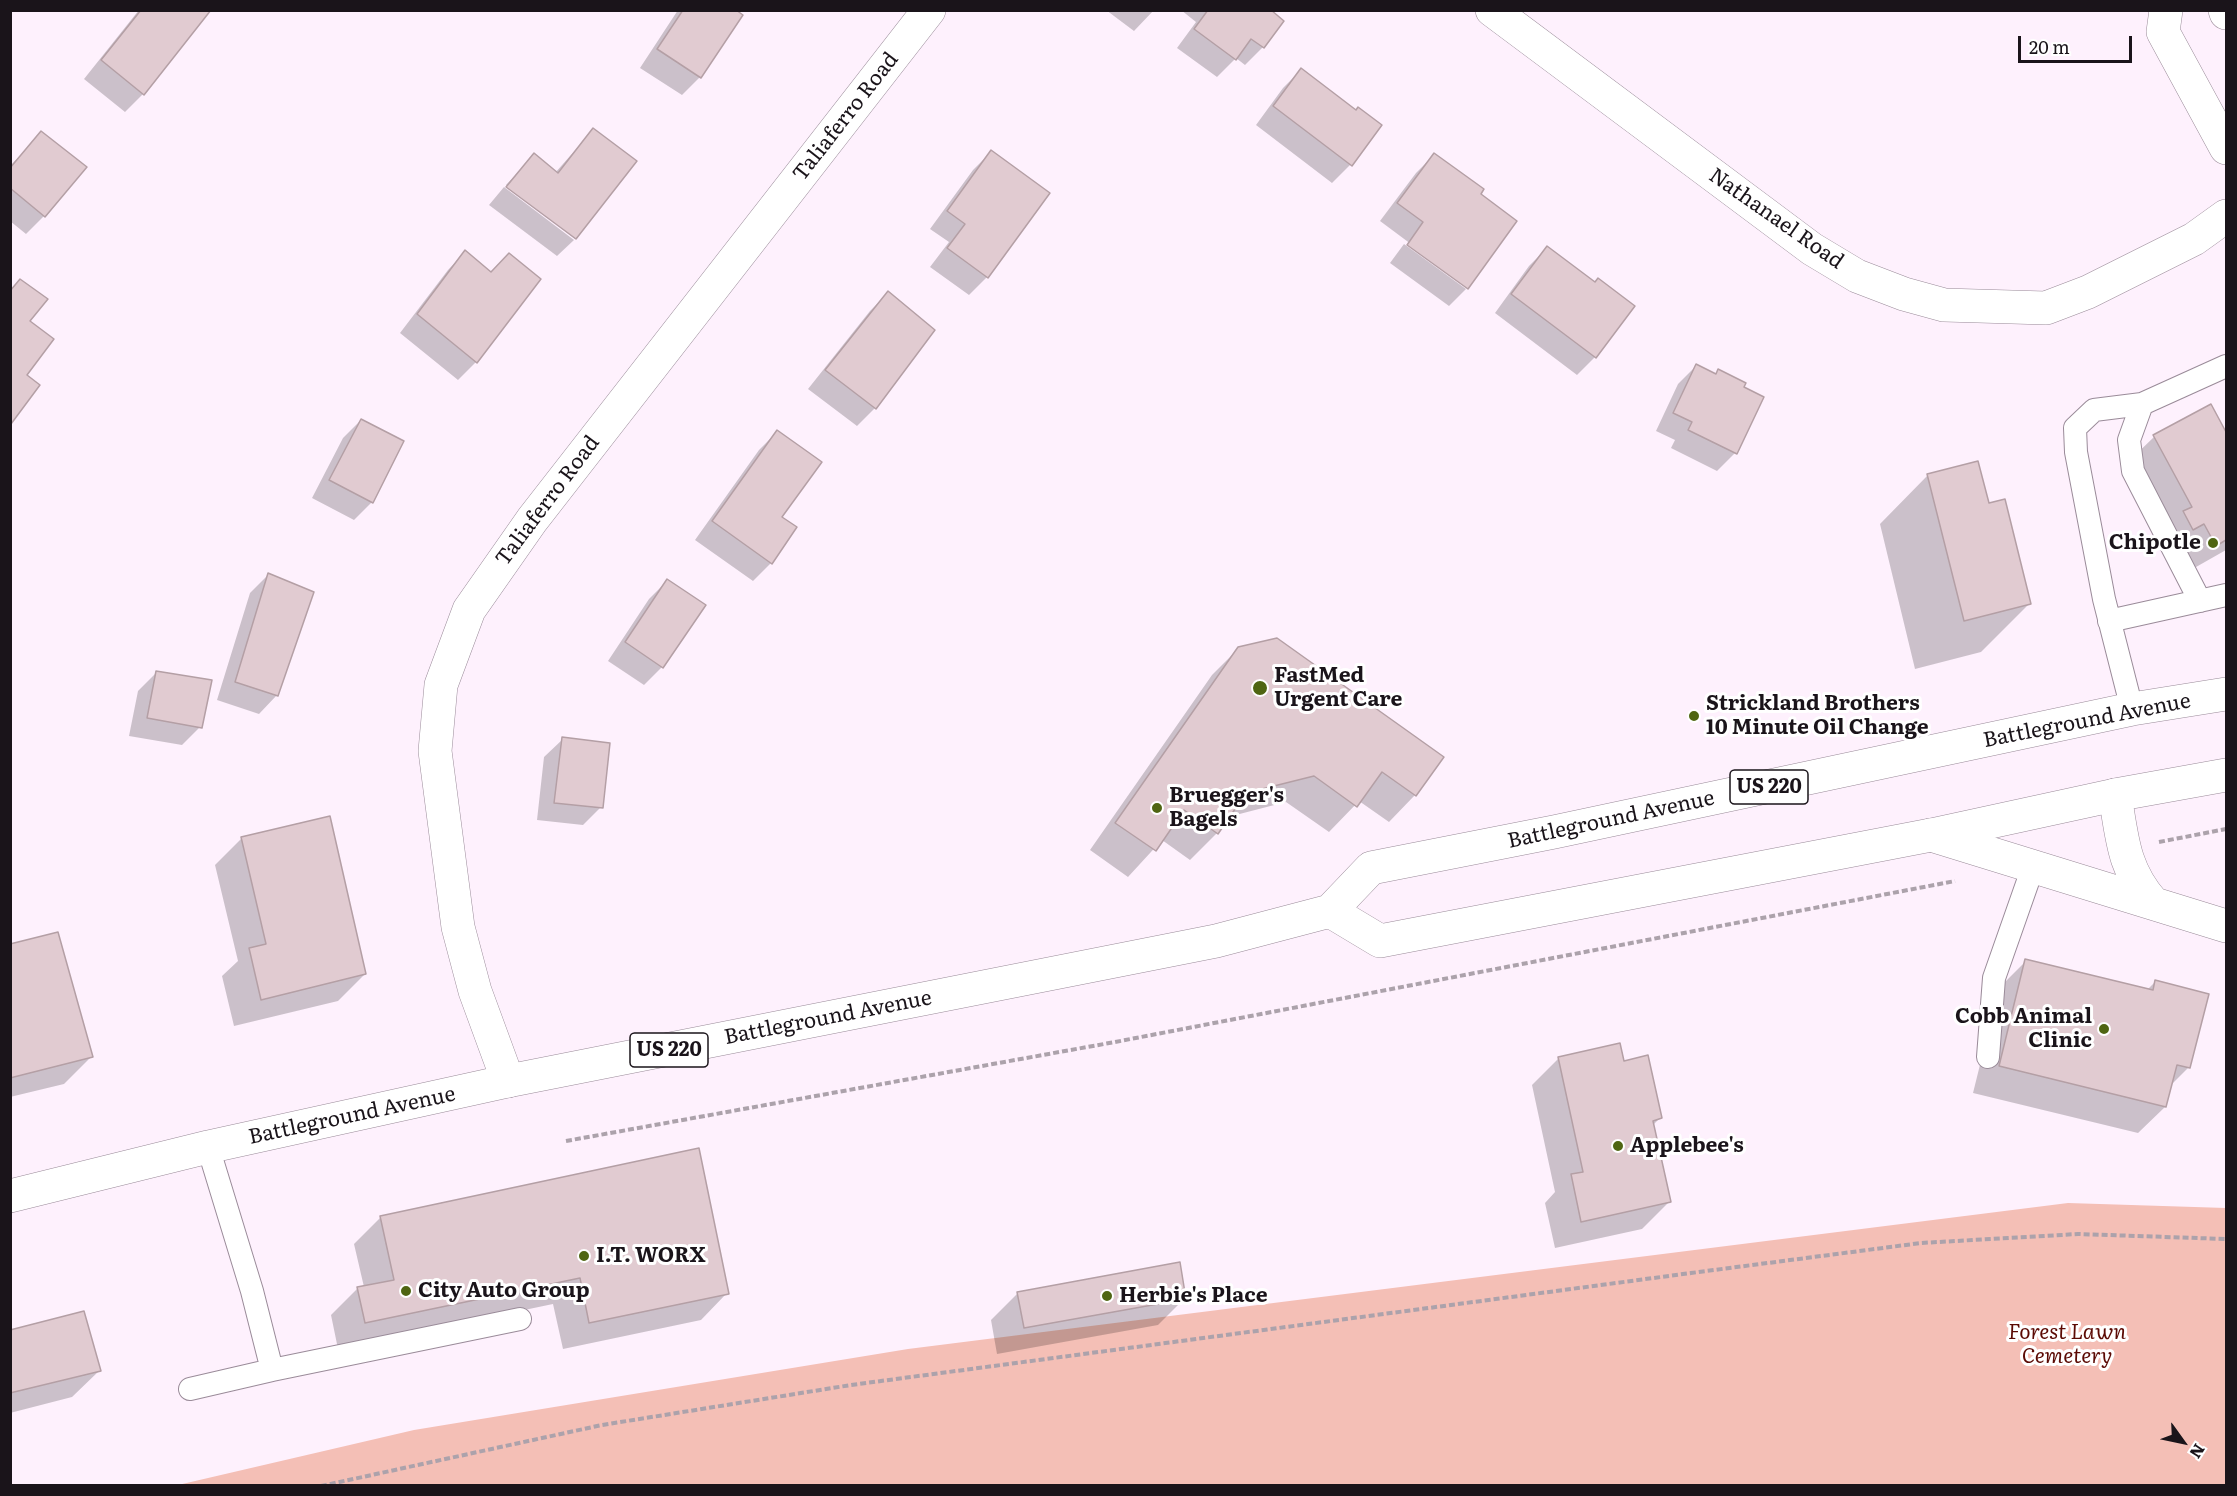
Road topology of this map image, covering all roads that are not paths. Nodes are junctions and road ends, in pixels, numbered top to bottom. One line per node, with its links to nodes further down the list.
1 (928, 10): 21 (main road, Taliaferro Road)
2 (1492, 10): 5 (main road, Nathanael Road)
3 (2166, 10): 4 (main road)
4 (2226, 148)
5 (2226, 216)
6 (2226, 366): 7 (lane)
7 (2142, 404): 9 (lane); 10 (lane)
8 (2226, 595): 9 (lane)
9 (2200, 601): 10 (lane)
10 (2109, 621): 12 (lane)
11 (2226, 694): 12 (main road, Battleground Avenue / US 220)
12 (2132, 710): 18 (main road, Battleground Avenue / US 220)
13 (2226, 775): 14 (main road)
14 (2115, 795): 15 (main road); 17 (main road)
15 (1931, 835): 16 (main road); 18 (main road)
16 (2033, 867): 17 (main road); 20 (lane)
17 (2153, 903): 19 (main road)
18 (1330, 911): 21 (main road, Battleground Avenue / US 220)
19 (2226, 926)
20 (1988, 1057)
21 (508, 1082): 22 (main road, Battleground Avenue / US 220)
22 (208, 1148): 23 (main road, Battleground Avenue / US 220); 25 (lane)
23 (10, 1196)
24 (520, 1319): 25 (lane)
25 (272, 1370): 26 (lane)
26 (190, 1389)

